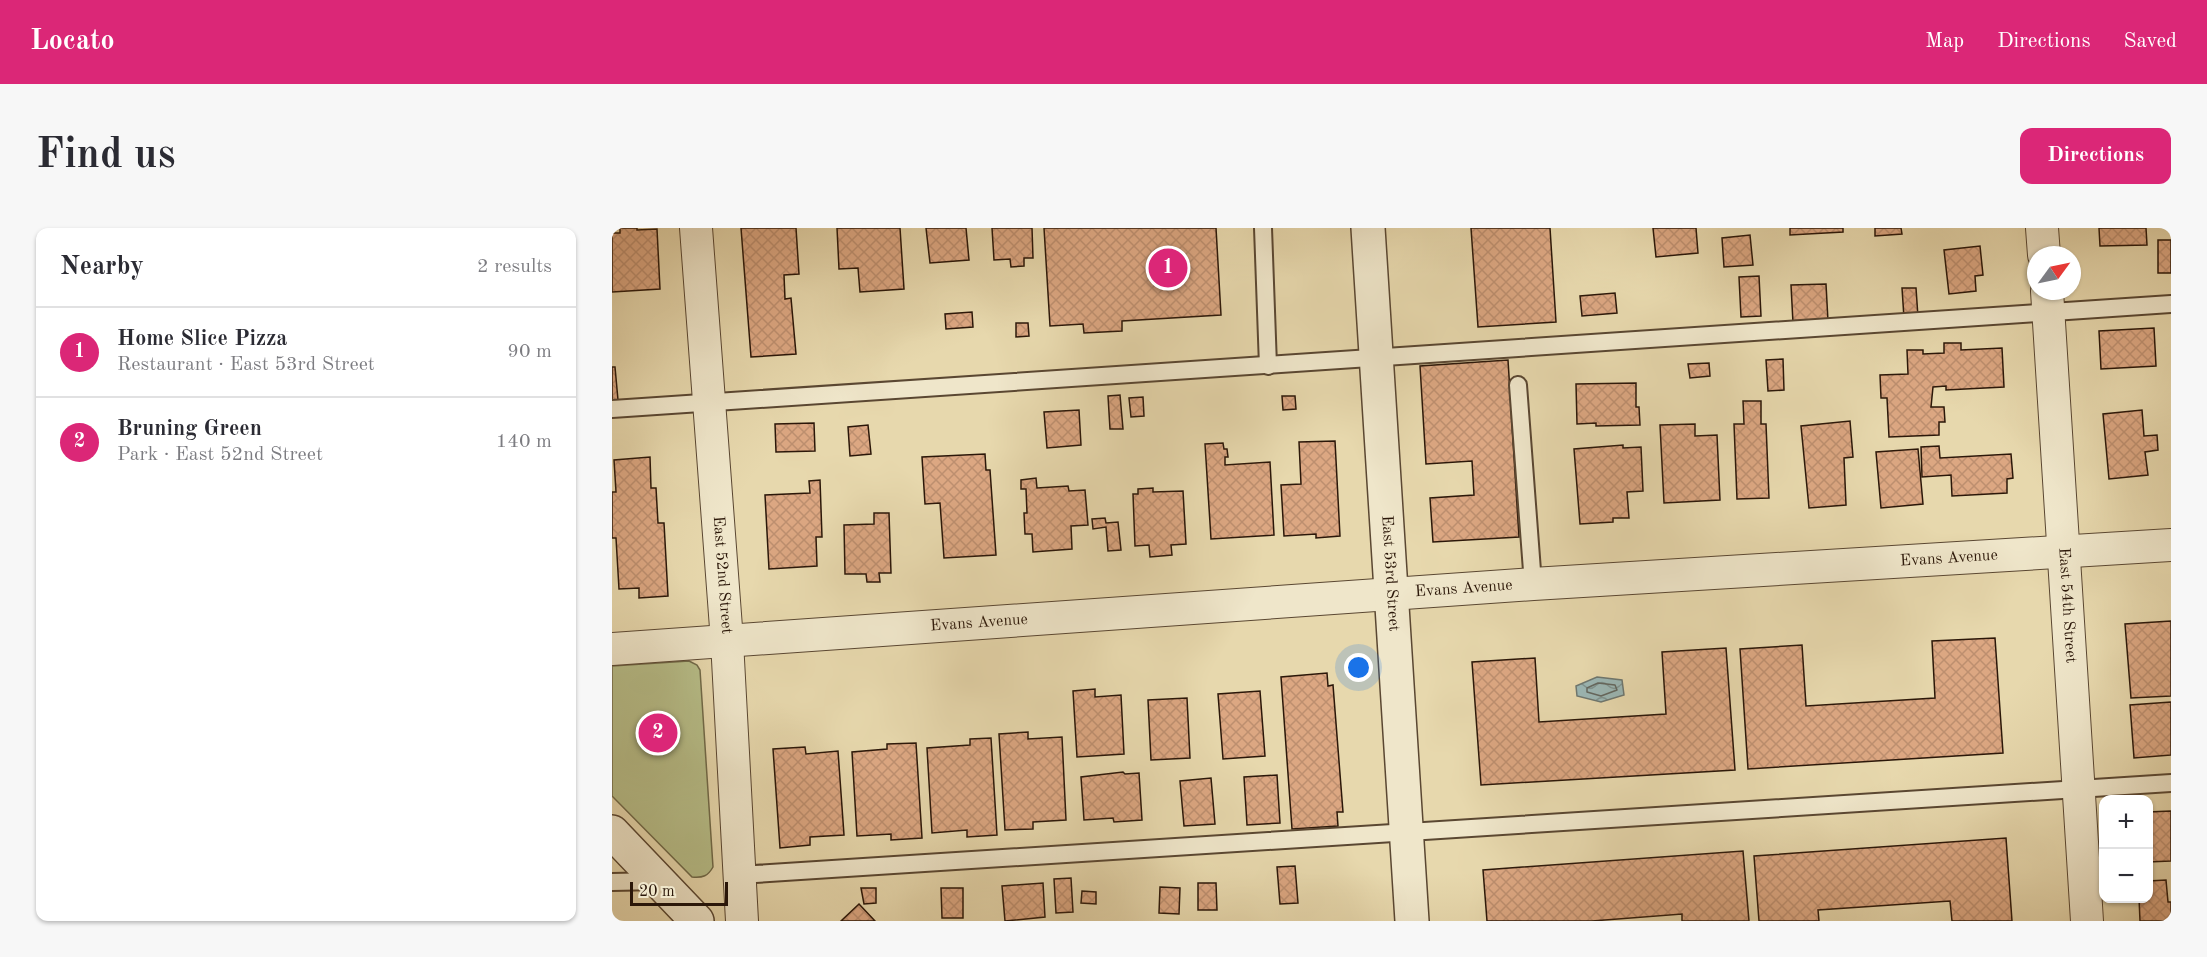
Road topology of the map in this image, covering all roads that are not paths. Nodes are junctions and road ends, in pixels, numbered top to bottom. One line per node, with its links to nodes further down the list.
1 (696, 228): 11 (street, East 52nd Street)
2 (1263, 228): 9 (lane)
3 (1368, 228): 8 (street, East 53rd Street)
4 (2042, 228): 5 (street)
5 (2043, 246)
6 (2048, 302): 7 (lane); 8 (lane); 14 (street, East 54th Street)
7 (2171, 304)
8 (1377, 358): 9 (lane); 16 (street, East 53rd Street)
9 (1268, 366): 11 (lane)
10 (1518, 385): 15 (lane)
11 (709, 403): 12 (lane); 17 (street, East 52nd Street)
12 (612, 409)
13 (2171, 545): 14 (street, Evans Avenue)
14 (2063, 553): 15 (street, Evans Avenue); 20 (street, East 54th Street)
15 (1533, 584): 16 (street, Evans Avenue)
16 (1391, 594): 17 (street, Evans Avenue); 22 (street, East 53rd Street)
17 (727, 641): 18 (street, Evans Avenue); 23 (street, East 52nd Street)
18 (612, 649)
19 (2171, 783): 20 (lane)
20 (2078, 789): 22 (lane); 29 (street, East 54th Street)
21 (612, 832): 24 (street)
22 (1406, 833): 23 (lane); 28 (street, East 53rd Street)
23 (739, 875): 27 (street, East 52nd Street)
24 (660, 881): 25 (lane); 26 (street)
25 (612, 882)
26 (697, 921)
27 (742, 921)
28 (1412, 921)
29 (2087, 921)

